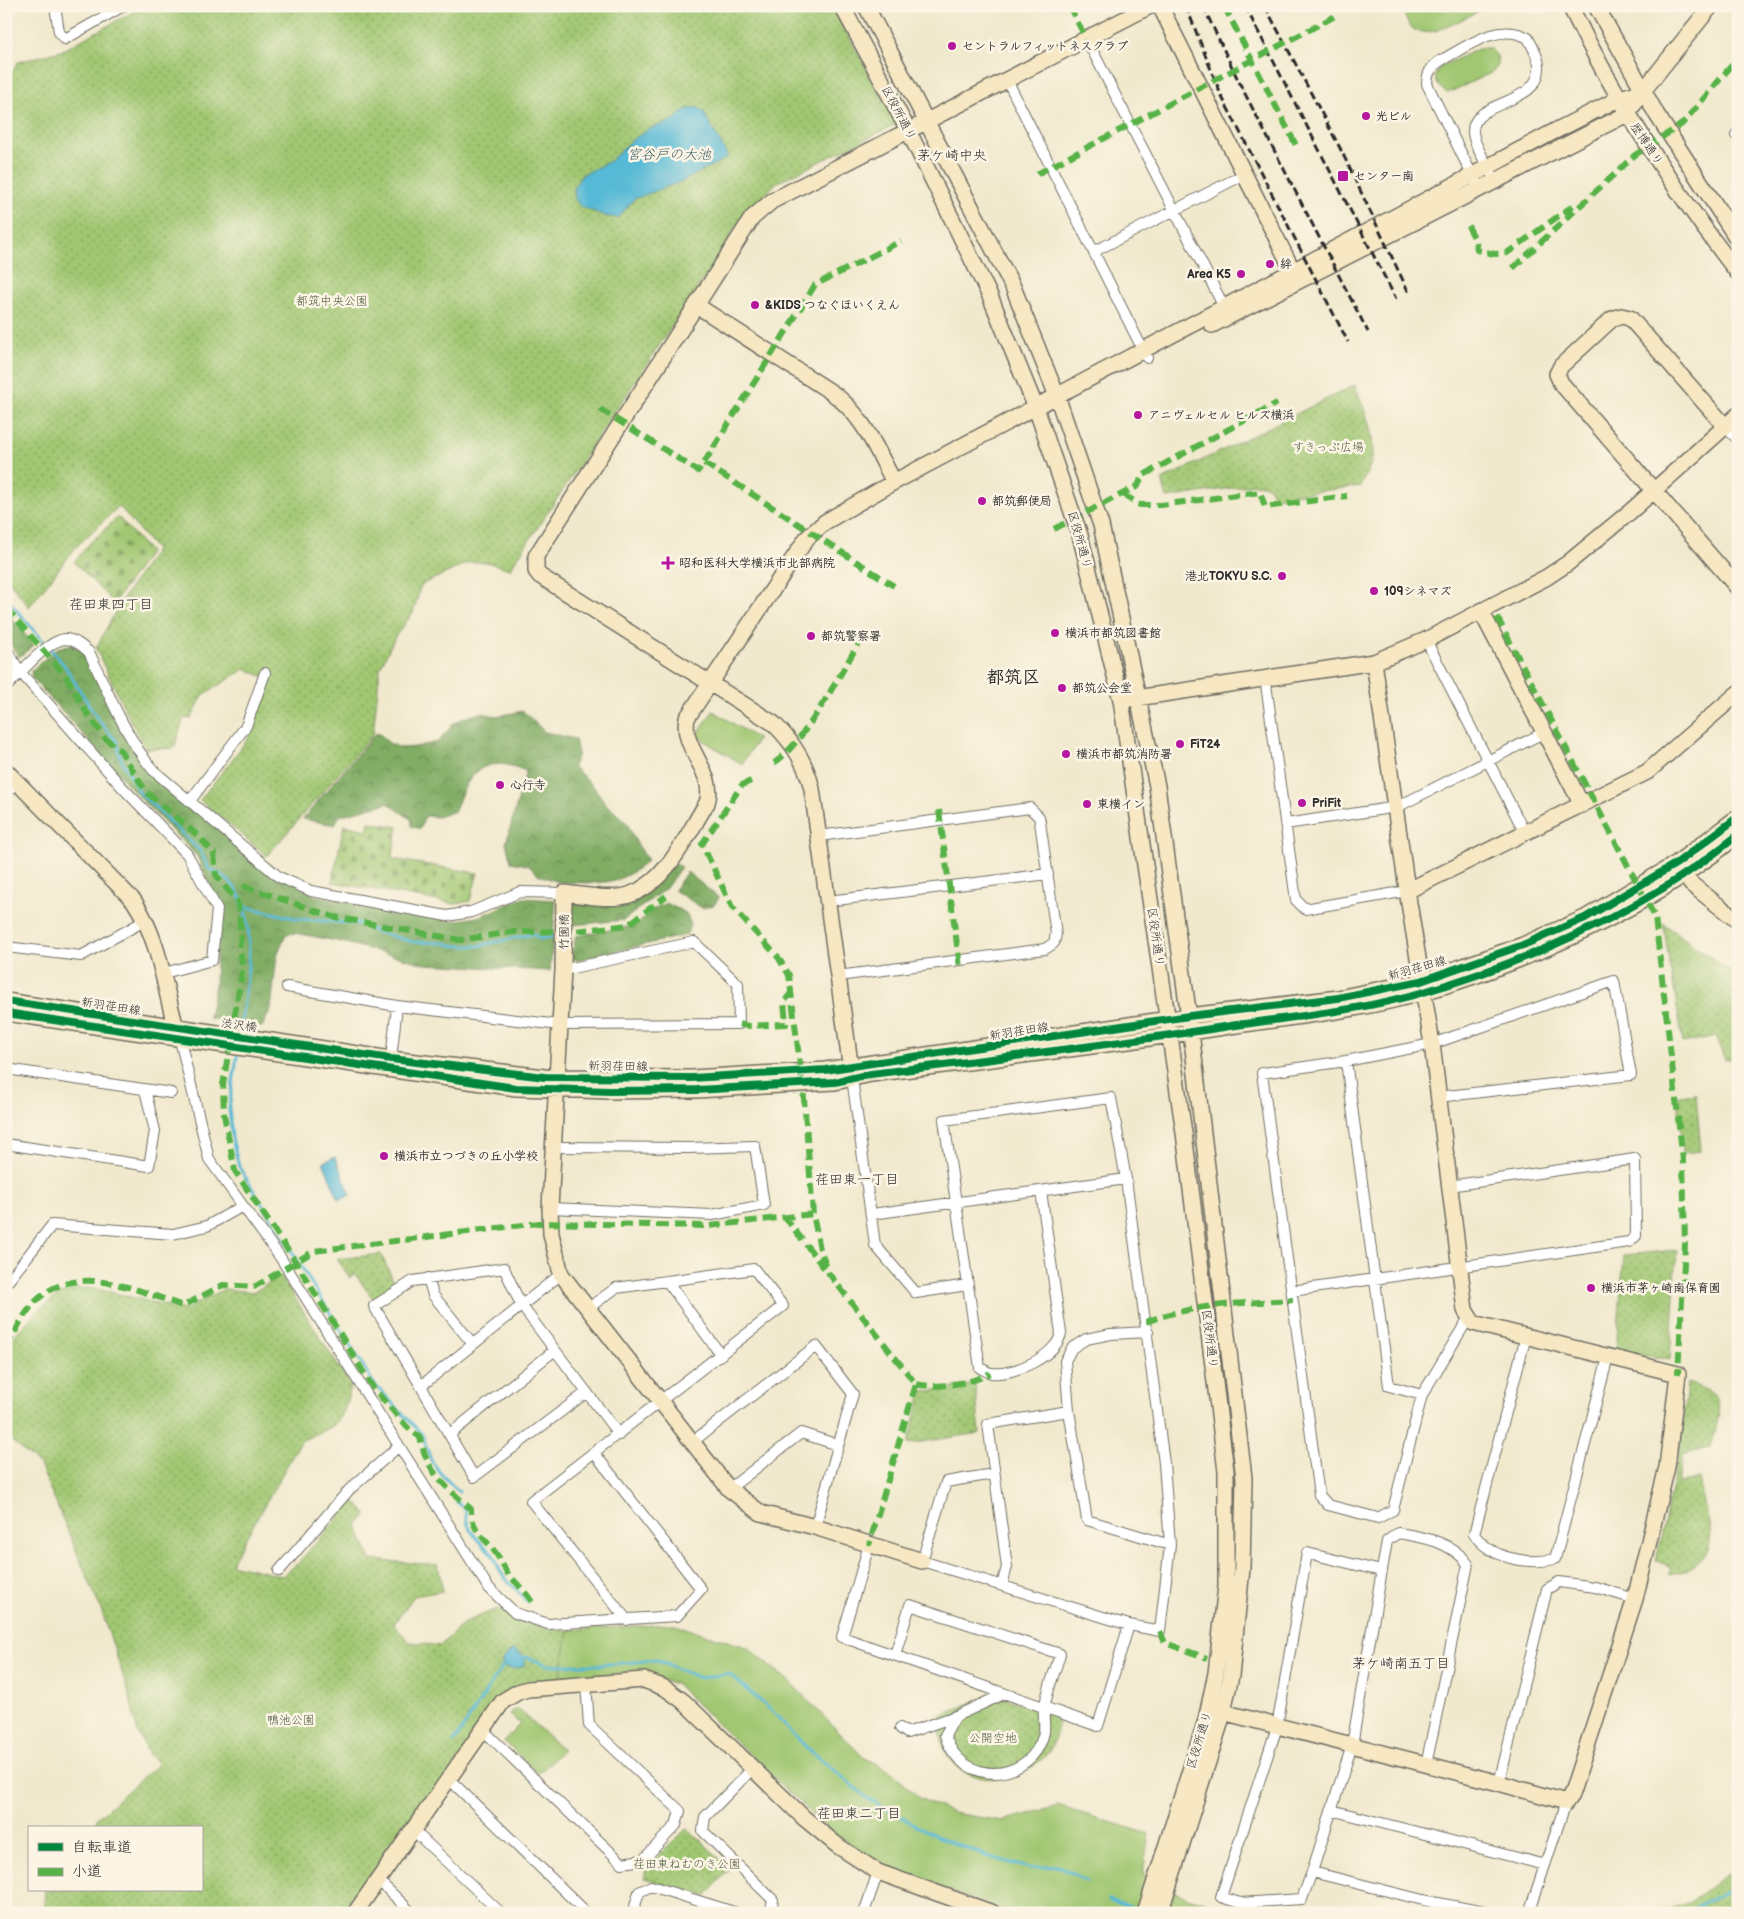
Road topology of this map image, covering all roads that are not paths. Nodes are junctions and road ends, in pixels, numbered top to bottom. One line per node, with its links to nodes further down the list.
1 (55, 6): 10 (street)
2 (124, 6): 10 (street)
3 (842, 6): 17 (street, 区役所通り)
4 (866, 6): 16 (street, 区役所通り)
5 (1150, 6): 11 (street)
6 (1160, 6): 21 (street)
7 (1570, 6): 14 (street, 歴博通り)
8 (1596, 6): 13 (street, 歴博通り)
9 (1711, 6): 13 (street)
10 (109, 10)
11 (1086, 38): 12 (street); 25 (street)
12 (1007, 80): 16 (street); 27 (street)
13 (1643, 91): 14 (street); 15 (street); 26 (street, 歴博通り)
14 (1618, 99): 15 (street, 歴博通り); 20 (street)
15 (1627, 114): 23 (street); 28 (street, 歴博通り)
16 (927, 121): 17 (street); 33 (street, 区役所通り)
17 (908, 130): 30 (street); 34 (street, 区役所通り)
18 (1738, 132): 19 (street)
19 (1738, 137)
20 (1488, 166): 22 (street); 22 (street); 23 (street)
21 (1243, 175): 25 (street); 29 (street)
22 (1473, 175): 24 (street); 29 (street)
23 (1494, 181): 24 (street)
24 (1479, 189): 29 (street)
25 (1176, 211): 27 (street); 31 (street)
26 (1738, 240)
27 (1095, 252): 32 (street)
28 (1738, 273)
29 (1295, 276): 31 (street); 32 (street)
30 (696, 305): 38 (street); 48 (street)
31 (1224, 307): 32 (street)
32 (1145, 354): 33 (street)
33 (1059, 401): 34 (street); 51 (street, 区役所通り)
34 (1036, 408): 38 (street); 52 (street, 区役所通り)
35 (1738, 415): 36 (street)
36 (1725, 426): 37 (street); 39 (street); 39 (street)
37 (1738, 440)
38 (894, 482): 48 (street)
39 (1653, 490): 40 (street); 41 (street)
40 (1736, 583)
41 (1481, 611): 42 (street); 53 (street)
42 (1426, 640): 44 (street); 54 (street)
43 (6, 649): 45 (street)
44 (1374, 662): 47 (street); 60 (street)
45 (24, 670): 49 (street); 58 (street); 75 (street)
46 (265, 673): 58 (street)
47 (1266, 677): 51 (street); 62 (street)
48 (711, 682): 65 (street); 69 (street)
49 (6, 687)
50 (1738, 693): 59 (street)
51 (1139, 697): 52 (street); 82 (street, 区役所通り)
52 (1121, 700): 83 (street, 区役所通り)
53 (1543, 732): 54 (street); 59 (street)
54 (1488, 760): 60 (street); 63 (street)
55 (6, 771): 56 (street)
56 (18, 782): 57 (street); 71 (street)
57 (6, 793)
58 (190, 801): 69 (street)
59 (1582, 805): 63 (street)
60 (1397, 808): 62 (street); 68 (street)
61 (1738, 817): 66 (street, 新羽荏田線)
62 (1286, 824): 68 (street)
63 (1525, 833): 68 (street)
64 (1738, 835): 66 (street, 新羽荏田線)
65 (819, 836): 67 (street); 70 (street)
66 (1680, 869): 72 (street); 77 (street, 新羽荏田線)
67 (1048, 874): 70 (street); 76 (street)
68 (1407, 891): 77 (street)
69 (564, 893): 74 (street, 竹園橋)
70 (828, 901): 76 (street)
71 (146, 920): 73 (street); 75 (street)
72 (1738, 921)
73 (6, 947)
74 (563, 970): 84 (street, 竹園橋); 84 (street)
75 (164, 973): 86 (street)
76 (838, 976): 94 (street)
77 (1422, 986): 82 (street, 新羽荏田線); 85 (street, 新羽荏田線); 89 (street)
78 (287, 987): 80 (street)
79 (6, 1001): 86 (street, 新羽荏田線)
80 (397, 1006): 84 (street); 91 (street)
81 (6, 1013): 86 (street, 新羽荏田線)
82 (1189, 1016): 83 (street, 新羽荏田線); 85 (street, 区役所通り)
83 (1167, 1019): 87 (street, 区役所通り); 94 (street, 新羽荏田線)
84 (560, 1025): 95 (street, 竹園橋)
85 (1191, 1032): 87 (street, 新羽荏田線); 152 (street, 区役所通り)
86 (178, 1034): 88 (street, 新羽荏田線); 105 (street)
87 (1170, 1036): 94 (street, 新羽荏田線); 152 (street, 区役所通り)
88 (212, 1039): 90 (street, 渋沢橋)
89 (1432, 1044): 92 (street); 98 (street); 98 (street)
90 (260, 1046): 91 (street, 新羽荏田線); 95 (street, 新羽荏田線)
91 (391, 1059): 95 (street, 新羽荏田線)
92 (1346, 1061): 112 (street); 115 (street)
93 (6, 1069): 96 (street)
94 (852, 1072): 95 (street, 新羽荏田線); 107 (street)
95 (557, 1084): 100 (street, 竹園橋)
96 (146, 1090): 97 (street); 99 (street)
97 (170, 1093)
98 (1438, 1097): 102 (street)
99 (6, 1144)
100 (555, 1147): 106 (street, 竹園橋); 106 (street)
101 (1126, 1179): 103 (street); 104 (street); 119 (street)
102 (1449, 1186): 108 (street); 108 (street)
103 (1041, 1191): 104 (street); 114 (street)
104 (955, 1203): 107 (street); 114 (street)
105 (243, 1206): 110 (street); 134 (street)
106 (550, 1208): 109 (street, 竹園橋)
107 (872, 1214): 114 (street)
108 (1459, 1266): 112 (street); 118 (street)
109 (561, 1274): 116 (street); 117 (street)
110 (6, 1278)
111 (428, 1278): 116 (street); 121 (street); 125 (street)
112 (1374, 1280): 115 (street); 127 (street)
113 (667, 1281): 117 (street); 123 (street); 123 (street)
114 (967, 1285)
115 (1292, 1291): 127 (street)
116 (521, 1305): 121 (street); 122 (street)
117 (587, 1309): 128 (street)
118 (1468, 1319): 120 (street); 127 (street)
119 (1148, 1332): 129 (street); 140 (street)
120 (1526, 1336): 124 (street); 124 (street)
121 (472, 1344): 125 (street)
122 (555, 1350): 126 (street); 130 (street)
123 (721, 1354): 128 (street)
124 (1608, 1357): 145 (street)
125 (421, 1386): 130 (street)
126 (587, 1392): 130 (street); 131 (street)
127 (1422, 1395)
128 (660, 1403): 131 (street); 132 (street)
129 (1069, 1411): 136 (street); 140 (street)
130 (450, 1434)
131 (619, 1435): 135 (street)
132 (691, 1443): 133 (street); 137 (street)
133 (838, 1445): 137 (street); 138 (street)
134 (399, 1446): 142 (street); 146 (street)
135 (595, 1454): 146 (street); 146 (street)
136 (993, 1474): 141 (street); 144 (street)
137 (729, 1489): 138 (street)
138 (815, 1527): 139 (street)
139 (869, 1545): 141 (street); 148 (street)
140 (1170, 1545): 147 (street)
141 (922, 1561): 147 (street)
142 (280, 1571)
143 (1381, 1571): 154 (street); 157 (street); 158 (street)
144 (1002, 1585)
145 (1636, 1599): 161 (street); 162 (street)
146 (627, 1620)
147 (1128, 1625): 151 (street)
148 (895, 1655): 150 (street); 151 (street)
149 (586, 1684): 156 (street); 156 (street); 159 (street)
150 (1004, 1694): 151 (street); 153 (street)
151 (1044, 1709): 153 (street)
152 (1216, 1711): 154 (street); 168 (street, 区役所通り)
153 (956, 1716): 155 (street)
154 (1276, 1727): 157 (street); 167 (street)
155 (900, 1728)
156 (482, 1729): 160 (street)
157 (1352, 1746): 158 (street); 163 (street)
158 (1426, 1765): 161 (street)
159 (753, 1768): 166 (street); 176 (street)
160 (448, 1778): 164 (street); 173 (street)
161 (1499, 1782): 162 (street)
162 (1566, 1802): 165 (street)
163 (1331, 1810): 165 (street); 167 (street)
164 (413, 1830): 169 (street); 172 (street)
165 (1544, 1865): 182 (street)
166 (878, 1872): 177 (street); 178 (street)
167 (1312, 1872): 181 (street)
168 (1163, 1878): 179 (street, 区役所通り); 180 (street, 区役所通り)
169 (378, 1880): 170 (street); 171 (street)
170 (355, 1913)
171 (412, 1913)
172 (501, 1913)
173 (580, 1913)
174 (633, 1913): 175 (street)
175 (737, 1913)
176 (770, 1913)
177 (864, 1913)
178 (993, 1913)
179 (1145, 1913)
180 (1160, 1913)
181 (1489, 1913)
182 (1529, 1913)

